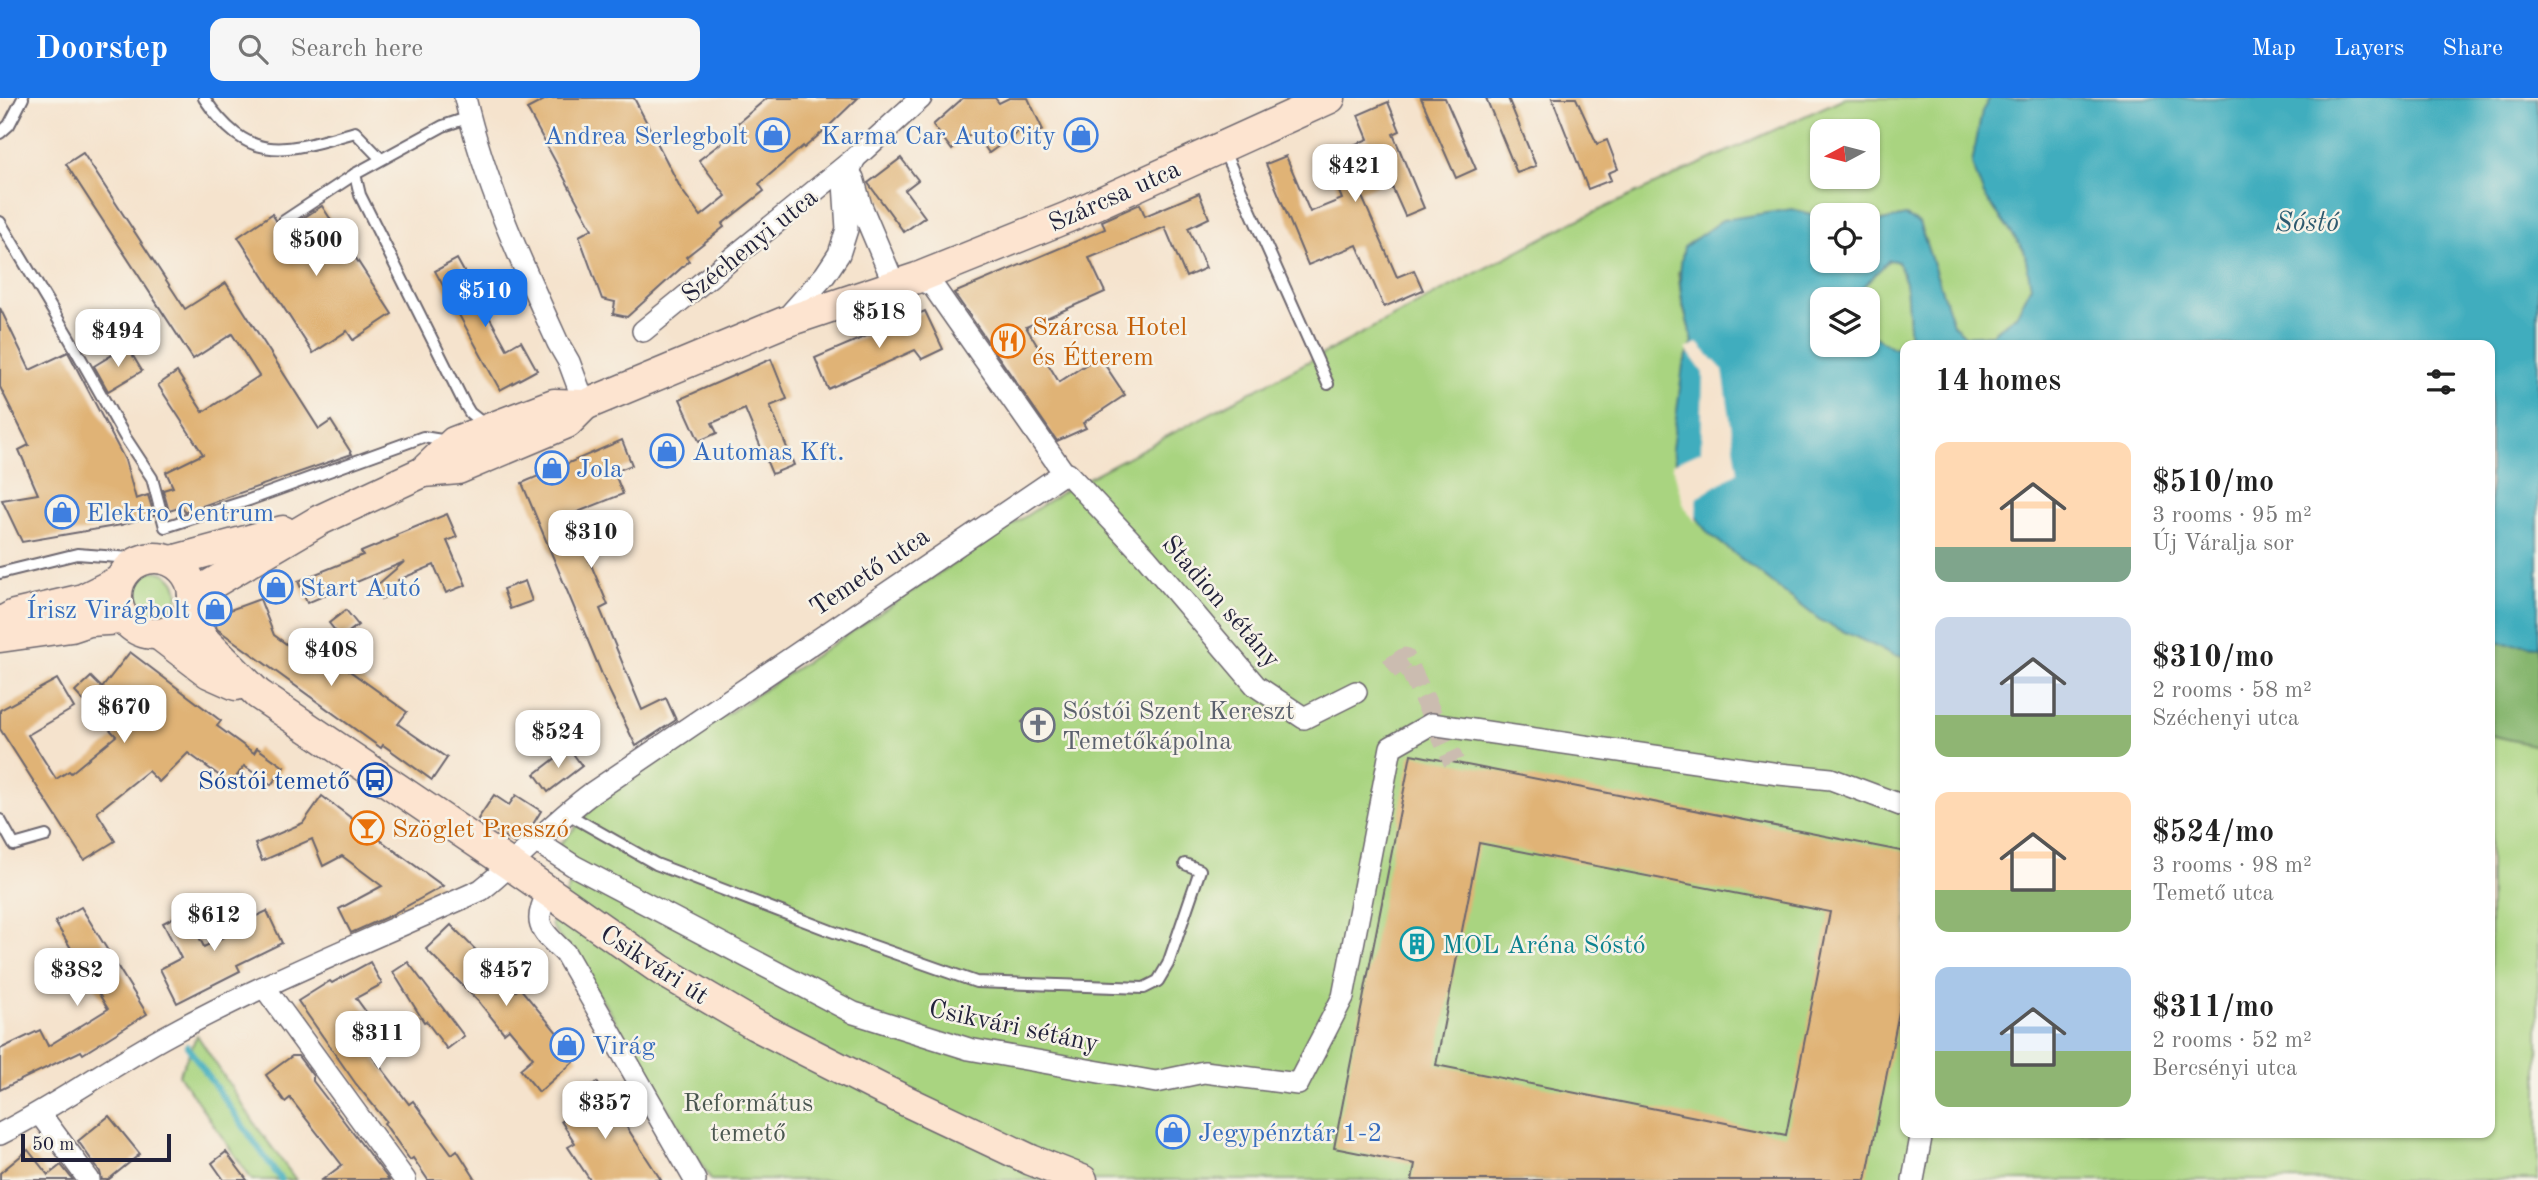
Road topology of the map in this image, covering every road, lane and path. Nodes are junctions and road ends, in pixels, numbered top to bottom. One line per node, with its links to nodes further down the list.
1 (23, 98): 6 (lane)
2 (204, 98): 9 (lane)
3 (921, 98): 8 (street, Széchenyi utca)
4 (1330, 98): 7 (main road, Szárcsa utca)
5 (468, 107): 9 (lane); 18 (street)
6 (0, 133)
7 (1215, 149): 13 (main road, Szárcsa utca); 16 (lane)
8 (855, 158): 13 (street, Széchenyi utca); 14 (street, Széchenyi utca); 15 (street, Széchenyi utca)
9 (381, 159): 10 (lane)
10 (355, 174): 11 (lane); 17 (lane)
11 (284, 221)
12 (0, 222): 19 (lane)
13 (906, 282): 14 (main road, Széchenyi utca); 21 (street)
14 (782, 323): 18 (main road, Széchenyi utca)
15 (643, 331)
16 (1328, 384)
17 (464, 403): 19 (lane); 19 (lane)
18 (585, 405): 19 (main road, Széchenyi utca); 20 (main road, Széchenyi utca)
19 (470, 436): 20 (main road, Széchenyi utca)
20 (424, 472): 22 (main road, Széchenyi utca)
21 (1064, 473): 31 (street, Stadion sétány); 34 (street, Temető utca)
22 (320, 520): 23 (main road); 26 (main road)
23 (158, 560): 24 (lane); 25 (main road); 26 (main road)
24 (0, 573)
25 (119, 581): 27 (main road); 28 (main road)
26 (191, 605): 29 (main road); 32 (main road, Csikvári út)
27 (124, 620): 29 (main road); 30 (main road)
28 (0, 623)
29 (158, 634): 32 (main road, Csikvári út)
30 (0, 637)
31 (1356, 692)
32 (258, 695): 39 (main road, Csikvári út)
33 (1900, 805): 37 (street, Csikvári sétány)
34 (565, 813): 37 (street, Temető utca); 38 (lane)
35 (0, 820): 36 (lane)
36 (46, 836)
37 (537, 842): 39 (street, Temető utca)
38 (1185, 864)
39 (512, 866): 40 (main road, Csikvári út); 41 (street, Temető utca)
40 (548, 893): 47 (street); 48 (main road, Csikvári út)
41 (265, 988): 42 (street, Temető utca); 46 (street)
42 (40, 1114): 43 (street, Temető utca); 45 (street)
43 (0, 1134)
44 (1921, 1138): 49 (street)
45 (89, 1180)
46 (405, 1180)
47 (695, 1180)
48 (1082, 1180)
49 (1913, 1180)

